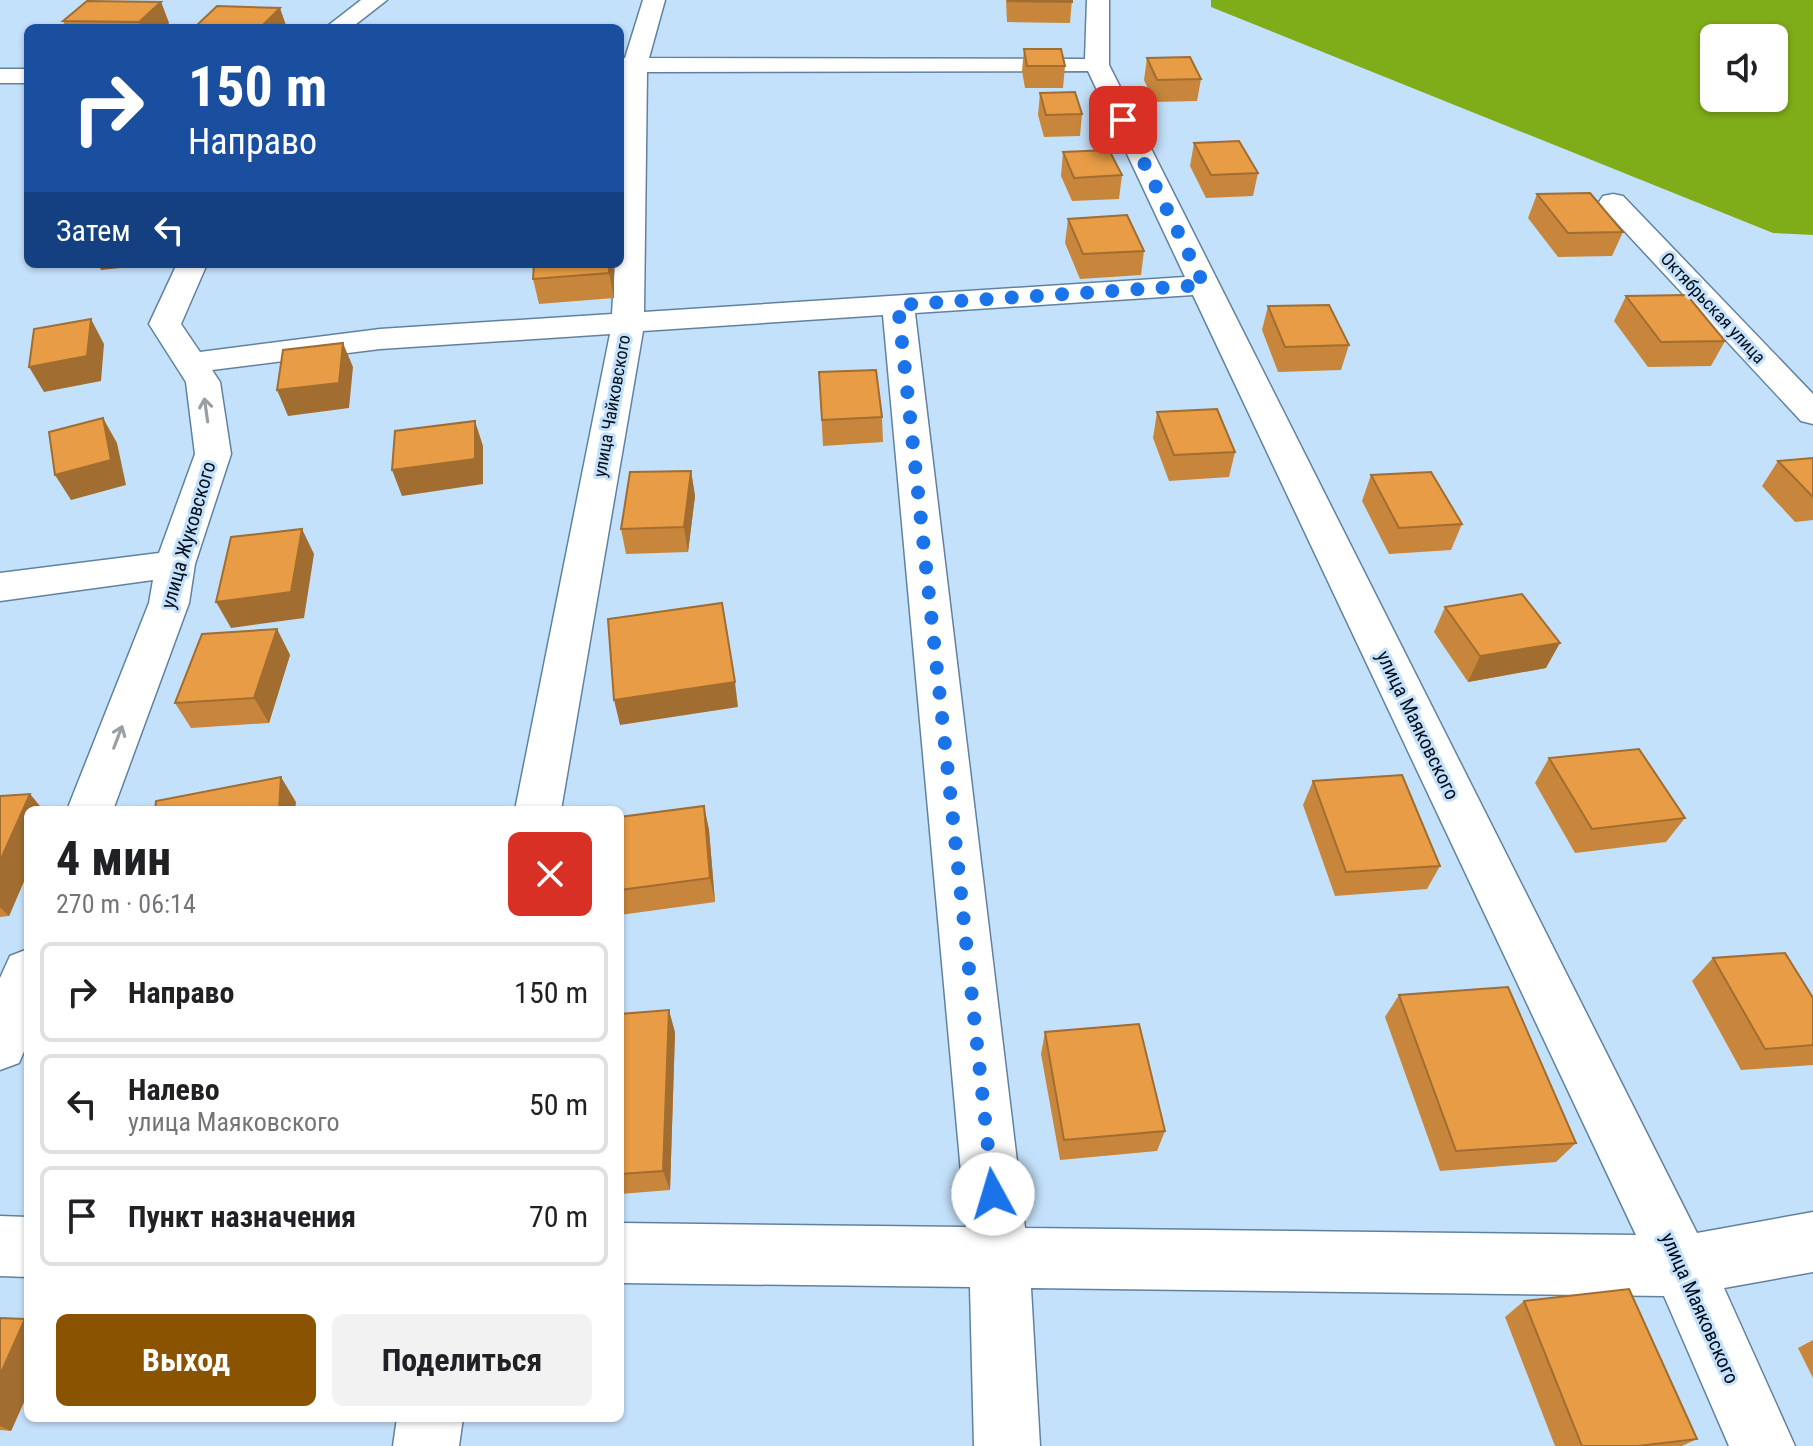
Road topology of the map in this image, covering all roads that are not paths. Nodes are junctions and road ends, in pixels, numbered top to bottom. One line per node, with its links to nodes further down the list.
1 (376, 0): 4 (street)
2 (654, 0): 5 (street, улица Чайковского)
3 (1098, 0): 6 (street, улица Маяковского)
4 (342, 24)
5 (628, 65): 6 (street); 13 (street, улица Чайковского)
6 (1097, 65): 11 (street, улица Маяковского)
7 (0, 76): 8 (street)
8 (24, 76)
9 (1613, 202): 15 (street, Октябрьская улица)
10 (190, 268): 14 (street, улица Жуковского)
11 (1204, 285): 12 (street); 27 (street, улица Маяковского)
12 (898, 305): 13 (street); 26 (street)
13 (628, 323): 14 (street); 19 (street, улица Чайковского)
14 (191, 363): 16 (street, улица Жуковского, one-way to 14)
15 (1813, 414)
16 (175, 564): 17 (street); 18 (street, улица Жуковского, one-way to 16)
17 (0, 587)
18 (92, 806)
19 (539, 806)
20 (24, 982): 21 (street)
21 (0, 1045)
22 (1813, 1242): 27 (street)
23 (0, 1246): 24 (street)
24 (24, 1247)
25 (624, 1253): 26 (street)
26 (999, 1258): 27 (street); 30 (street)
27 (1682, 1266): 31 (street, улица Маяковского)
28 (429, 1422): 29 (street)
29 (426, 1446)
30 (1007, 1446)
31 (1762, 1446)

